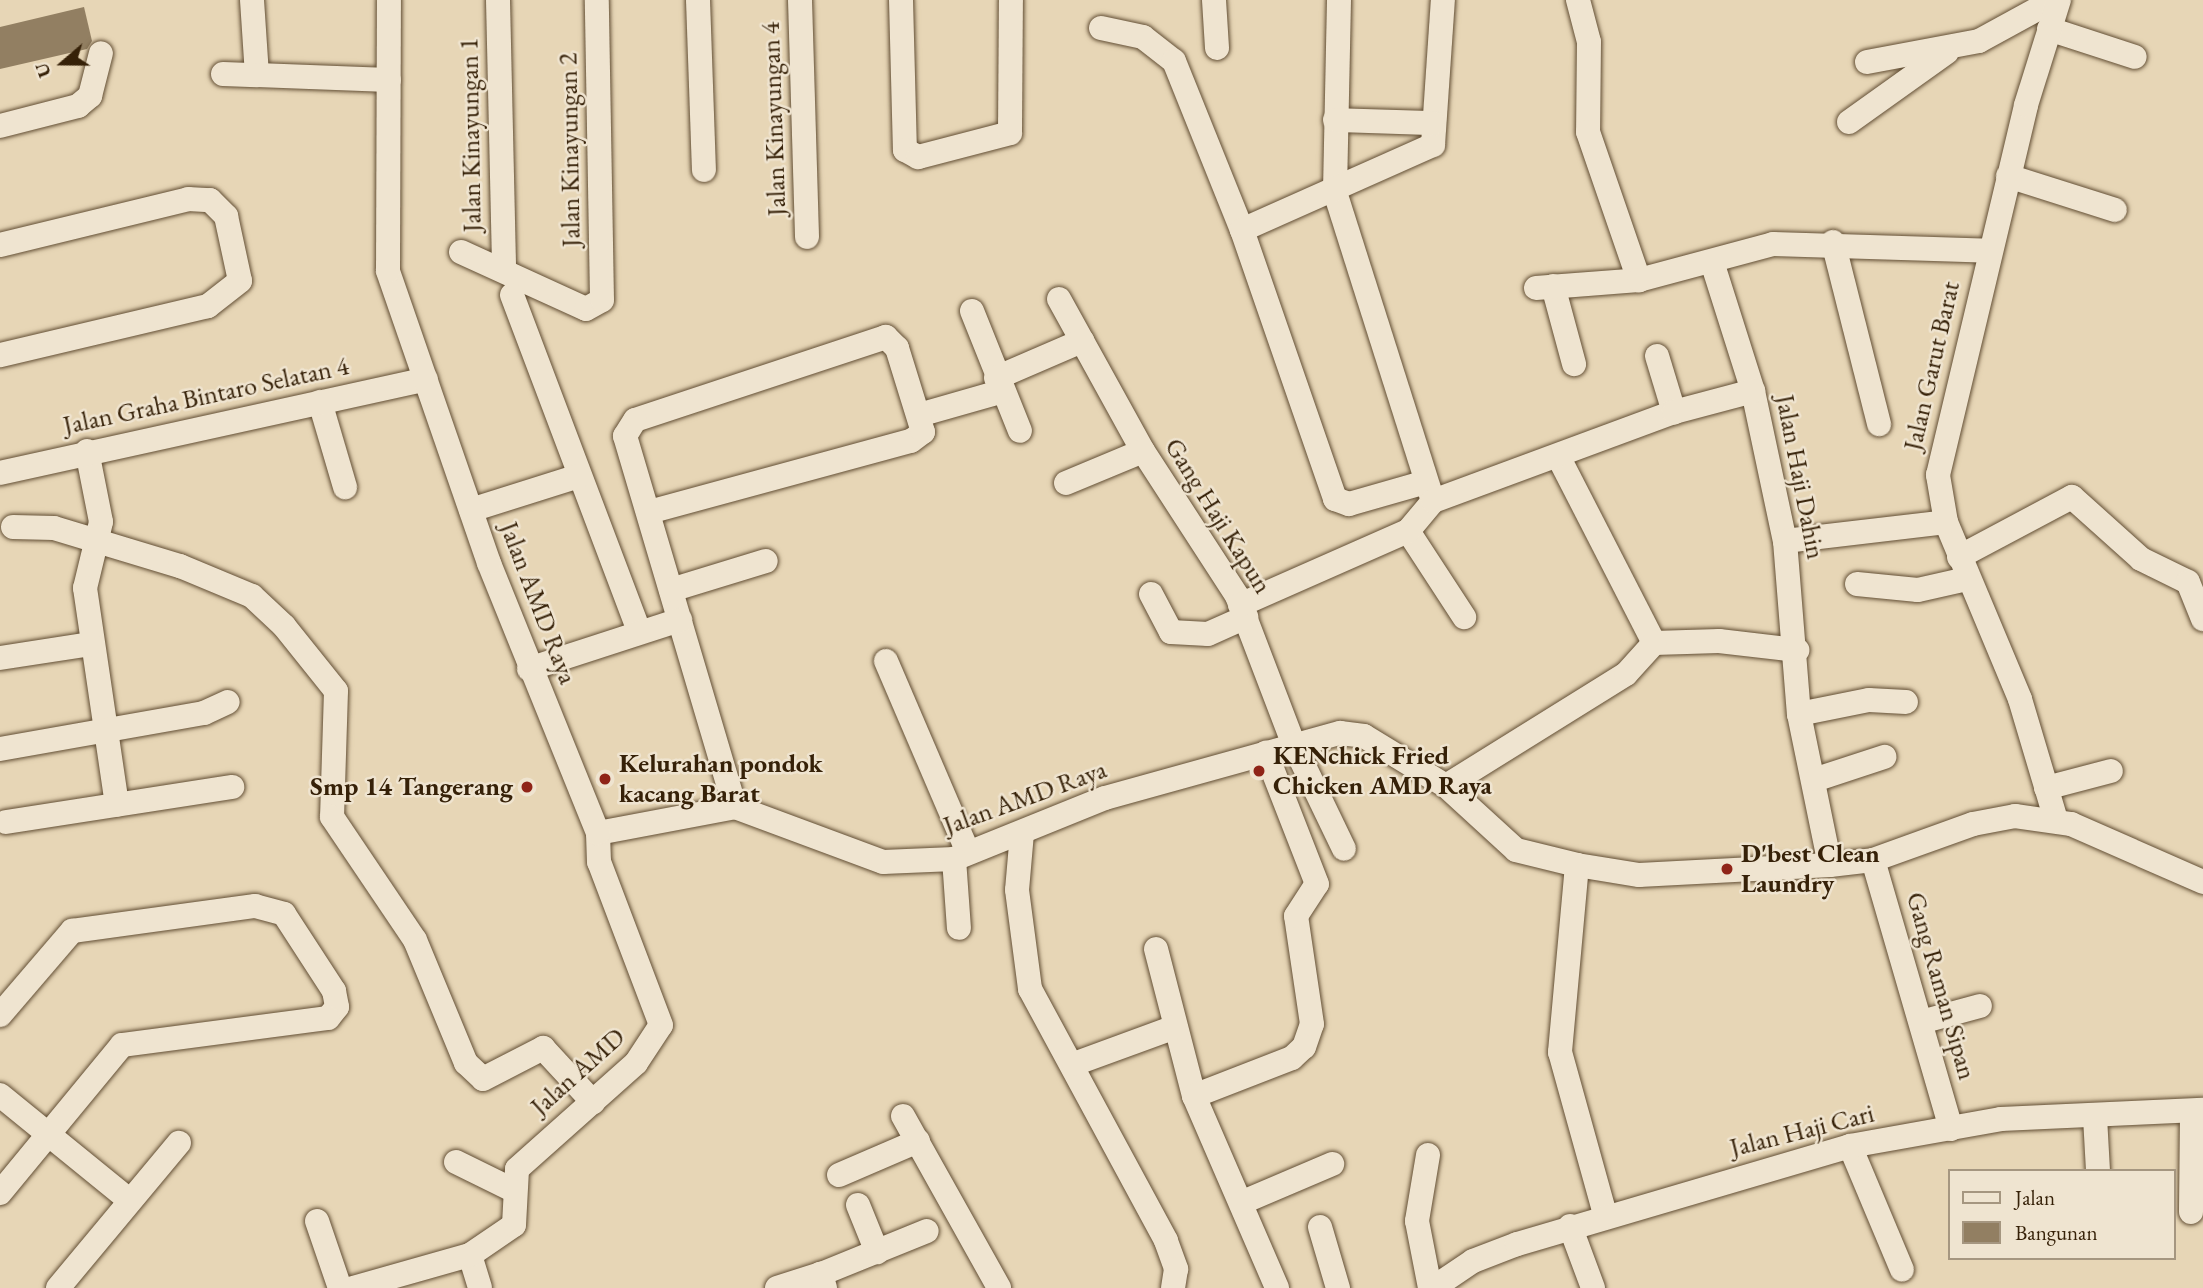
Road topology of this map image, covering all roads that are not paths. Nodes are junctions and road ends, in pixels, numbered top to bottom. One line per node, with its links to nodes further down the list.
1 (252, 0): 22 (street)
2 (389, 0): 23 (street, Jalan AMD Raya)
3 (498, 0): 39 (street, Jalan Kinayungan 1)
4 (597, 0): 39 (street, Jalan Kinayungan 2)
5 (698, 0): 28 (street)
6 (800, 0): 33 (street, Jalan Kinayungan 4)
7 (901, 0): 8 (street)
8 (1011, 0)
9 (1214, 0): 16 (street)
10 (1443, 0): 26 (street)
11 (1578, 0): 40 (street)
12 (2057, 0): 15 (street, Jalan Garut Barat); 17 (street)
13 (1329, 5): 24 (street)
14 (1101, 29): 32 (street)
15 (2049, 29): 19 (street); 29 (street, Jalan Garut Barat)
16 (1217, 48)
17 (1951, 50): 20 (street); 25 (street)
18 (102, 53): 27 (street)
19 (2134, 57)
20 (1867, 62)
21 (223, 74): 22 (street)
22 (257, 75): 23 (street)
23 (389, 80): 48 (street, Jalan AMD Raya)
24 (1335, 120): 26 (street); 30 (street)
25 (1849, 122)
26 (1433, 123): 30 (street)
27 (0, 126)
28 (704, 170)
29 (2008, 176): 31 (street); 36 (street, Jalan Garut Barat)
30 (1335, 192): 32 (street); 63 (street)
31 (2115, 210)
32 (1242, 230): 63 (street)
33 (807, 237)
34 (1833, 242): 36 (street); 38 (street); 54 (street)
35 (0, 245): 45 (street)
36 (1990, 251): 66 (street, Jalan Garut Barat)
37 (461, 252): 39 (street)
38 (1713, 265): 40 (street); 50 (street, Jalan Haji Dahin)
39 (503, 269)
40 (1639, 280): 47 (street)
41 (512, 295): 60 (street)
42 (1059, 299): 44 (street, Gang Haji Kapun)
43 (972, 311): 49 (street)
44 (1082, 341): 49 (street); 57 (street, Gang Haji Kapun)
45 (0, 355)
46 (1657, 356): 52 (street)
47 (1574, 364)
48 (426, 379): 51 (street, Jalan Graha Bintaro Selatan 4); 64 (street, Jalan AMD Raya)
49 (1000, 384): 53 (street); 55 (street)
50 (1753, 391): 52 (street); 70 (street, Jalan Haji Dahin)
51 (320, 401): 56 (street, Jalan Graha Bintaro Selatan 4); 62 (street)
52 (1674, 412): 58 (street)
53 (919, 415): 65 (street); 65 (street)
54 (1878, 424)
55 (1020, 431)
56 (87, 451): 59 (street, Jalan Graha Bintaro Selatan 4); 69 (street)
57 (1143, 451): 61 (street); 76 (street, Gang Haji Kapun)
58 (1559, 458): 63 (street); 81 (street)
59 (0, 473)
60 (579, 476): 64 (street); 80 (street)
61 (1066, 483)
62 (345, 487)
63 (1430, 492): 68 (street)
64 (471, 510): 86 (street, Jalan AMD Raya)
65 (649, 512): 74 (street)
66 (1946, 522): 70 (street); 72 (street, Jalan Garut Barat)
67 (13, 527): 69 (street)
68 (1408, 531): 76 (street); 77 (street)
69 (98, 540): 82 (street); 121 (street)
70 (1786, 541): 83 (street, Jalan Haji Dahin)
71 (766, 561): 74 (street)
72 (1963, 568): 73 (street); 78 (street); 99 (street, Jalan Garut Barat)
73 (1857, 584)
74 (671, 590): 79 (street)
75 (1151, 594): 76 (street)
76 (1243, 611): 91 (street, Gang Haji Kapun)
77 (1464, 617)
78 (2203, 619)
79 (680, 620): 86 (street); 101 (street)
80 (636, 623)
81 (1654, 643): 83 (street); 97 (street)
82 (90, 644): 84 (street); 90 (street)
83 (1797, 650): 89 (street, Jalan Haji Dahin)
84 (0, 658)
85 (887, 661): 107 (street)
86 (529, 669): 104 (street, Jalan AMD Raya)
87 (228, 702): 90 (street)
88 (1906, 702): 89 (street)
89 (1800, 714): 96 (street, Jalan Haji Dahin)
90 (103, 734): 92 (street); 100 (street)
91 (1294, 745): 93 (street, Jalan AMD Raya); 97 (street, Jalan AMD Raya); 106 (street, Gang Haji Kapun)
92 (0, 749)
93 (1266, 753): 105 (street, Jalan AMD Raya); 120 (street)
94 (1884, 757): 96 (street)
95 (2111, 771): 99 (street)
96 (1817, 779): 110 (street, Jalan Haji Dahin)
97 (1446, 786): 109 (street, Jalan AMD Raya)
98 (232, 787): 100 (street)
99 (2046, 788): 102 (street, Jalan Garut Barat)
100 (117, 805): 103 (street)
101 (735, 807): 104 (street); 107 (street, Jalan AMD Raya)
102 (2056, 820): 108 (street, Jalan AMD Raya); 111 (street, Jalan AMD Raya)
103 (6, 822)
104 (598, 833): 121 (street, Jalan AMD)
105 (1022, 833): 107 (street, Jalan AMD Raya); 118 (street)
106 (1344, 849)
107 (961, 855): 112 (street)
108 (1873, 860): 110 (street, Jalan AMD Raya); 116 (street, Gang Raman Sipan)
109 (1577, 865): 110 (street, Jalan AMD Raya); 141 (street)
110 (1830, 865)
111 (2203, 882)
112 (959, 928)
113 (1156, 949): 117 (street)
114 (1979, 1006): 116 (street)
115 (0, 1015): 126 (street)
116 (1921, 1022): 125 (street, Gang Raman Sipan)
117 (1175, 1027): 118 (street); 120 (street)
118 (1074, 1064): 156 (street)
119 (0, 1096): 126 (street)
120 (1194, 1096): 138 (street)
121 (593, 1102): 135 (street, Jalan AMD)
122 (2198, 1110): 124 (street, Jalan Haji Cari); 140 (street)
123 (903, 1116): 127 (street)
124 (2095, 1117): 125 (street, Jalan Haji Cari); 133 (street)
125 (1951, 1129): 129 (street, Jalan Haji Cari)
126 (46, 1134): 136 (street); 137 (street)
127 (918, 1142): 134 (street); 155 (street)
128 (179, 1143): 137 (street)
129 (1850, 1146): 141 (street, Jalan Haji Cari); 148 (street)
130 (1428, 1155): 159 (street)
131 (456, 1162): 135 (street)
132 (1332, 1164): 138 (street)
133 (2098, 1169)
134 (839, 1175)
135 (513, 1191): 147 (street, Jalan AMD)
136 (0, 1193)
137 (129, 1200): 150 (street)
138 (1243, 1202): 157 (street)
139 (858, 1205): 146 (street)
140 (2191, 1212)
141 (1605, 1214): 143 (street, Jalan Haji Cari)
142 (317, 1221): 151 (street)
143 (1570, 1226): 159 (street, Jalan Haji Cari); 160 (street)
144 (1320, 1227): 158 (street)
145 (927, 1231): 146 (street)
146 (877, 1252): 149 (street)
147 (470, 1255): 152 (street); 153 (street)
148 (1902, 1270)
149 (823, 1281): 154 (street)
150 (58, 1288)
151 (340, 1288)
152 (353, 1288)
153 (480, 1288)
154 (777, 1288)
155 (999, 1288)
156 (1173, 1288)
157 (1277, 1288)
158 (1338, 1288)
159 (1432, 1288)
160 (1592, 1288)

